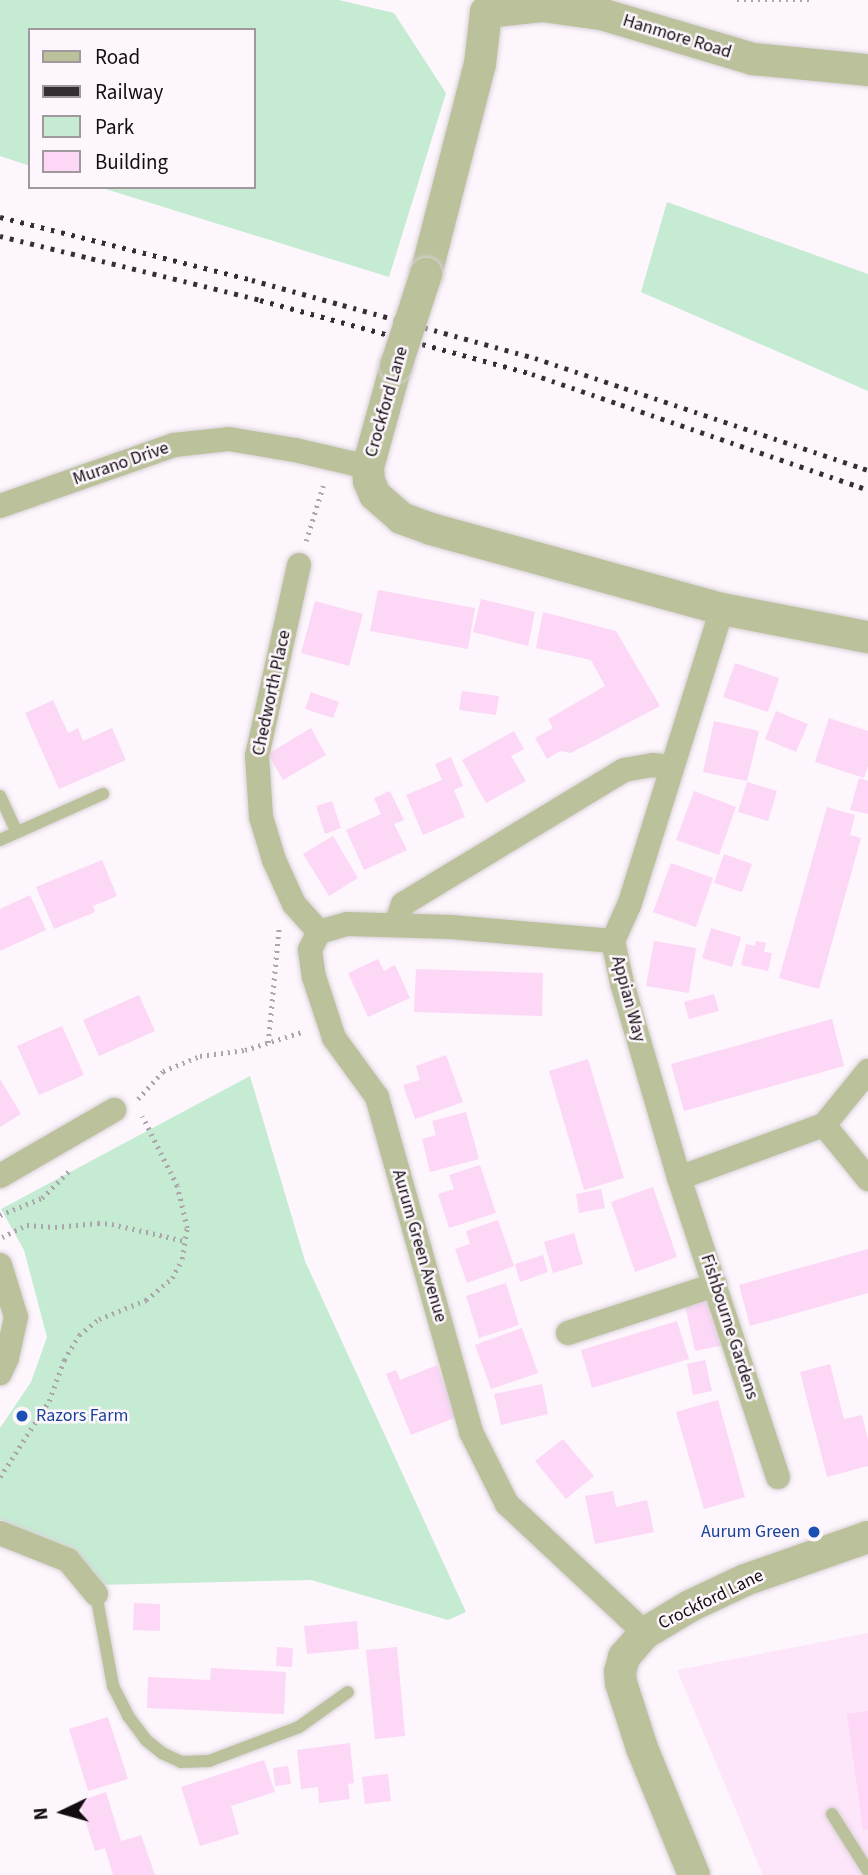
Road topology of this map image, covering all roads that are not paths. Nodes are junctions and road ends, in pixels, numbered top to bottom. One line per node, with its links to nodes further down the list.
1 (477, 6): 2 (street, Hanmore Road); 3 (street, Crockford Lane, bridge)
2 (868, 70)
3 (368, 467): 4 (street, Murano Drive); 6 (street, Crockford Lane)
4 (0, 506)
5 (299, 565): 14 (street, Chedworth Place)
6 (722, 608): 7 (street, Crockford Lane); 8 (street, Appian Way)
7 (868, 638)
8 (672, 767): 13 (street); 15 (street, Appian Way)
9 (103, 794): 11 (lane)
10 (0, 796): 11 (lane)
11 (16, 831): 12 (lane)
12 (0, 840)
13 (396, 925): 14 (street); 15 (street)
14 (319, 932): 30 (street, Aurum Green Avenue)
15 (613, 942): 20 (street, Appian Way)
16 (868, 1071): 18 (street)
17 (114, 1110): 19 (street)
18 (824, 1125): 20 (street); 21 (street)
19 (0, 1176)
20 (679, 1178): 23 (street, Fishbourne Gardens)
21 (868, 1179)
22 (0, 1265): 25 (street)
23 (715, 1285): 24 (street); 26 (street, Fishbourne Gardens)
24 (568, 1333)
25 (0, 1373)
26 (778, 1477)
27 (0, 1533): 29 (street)
28 (868, 1537): 30 (street, Crockford Lane)
29 (96, 1594): 31 (lane)
30 (645, 1633): 34 (street, Crockford Lane)
31 (348, 1692)
32 (832, 1814): 33 (lane)
33 (868, 1871)
34 (694, 1875)

